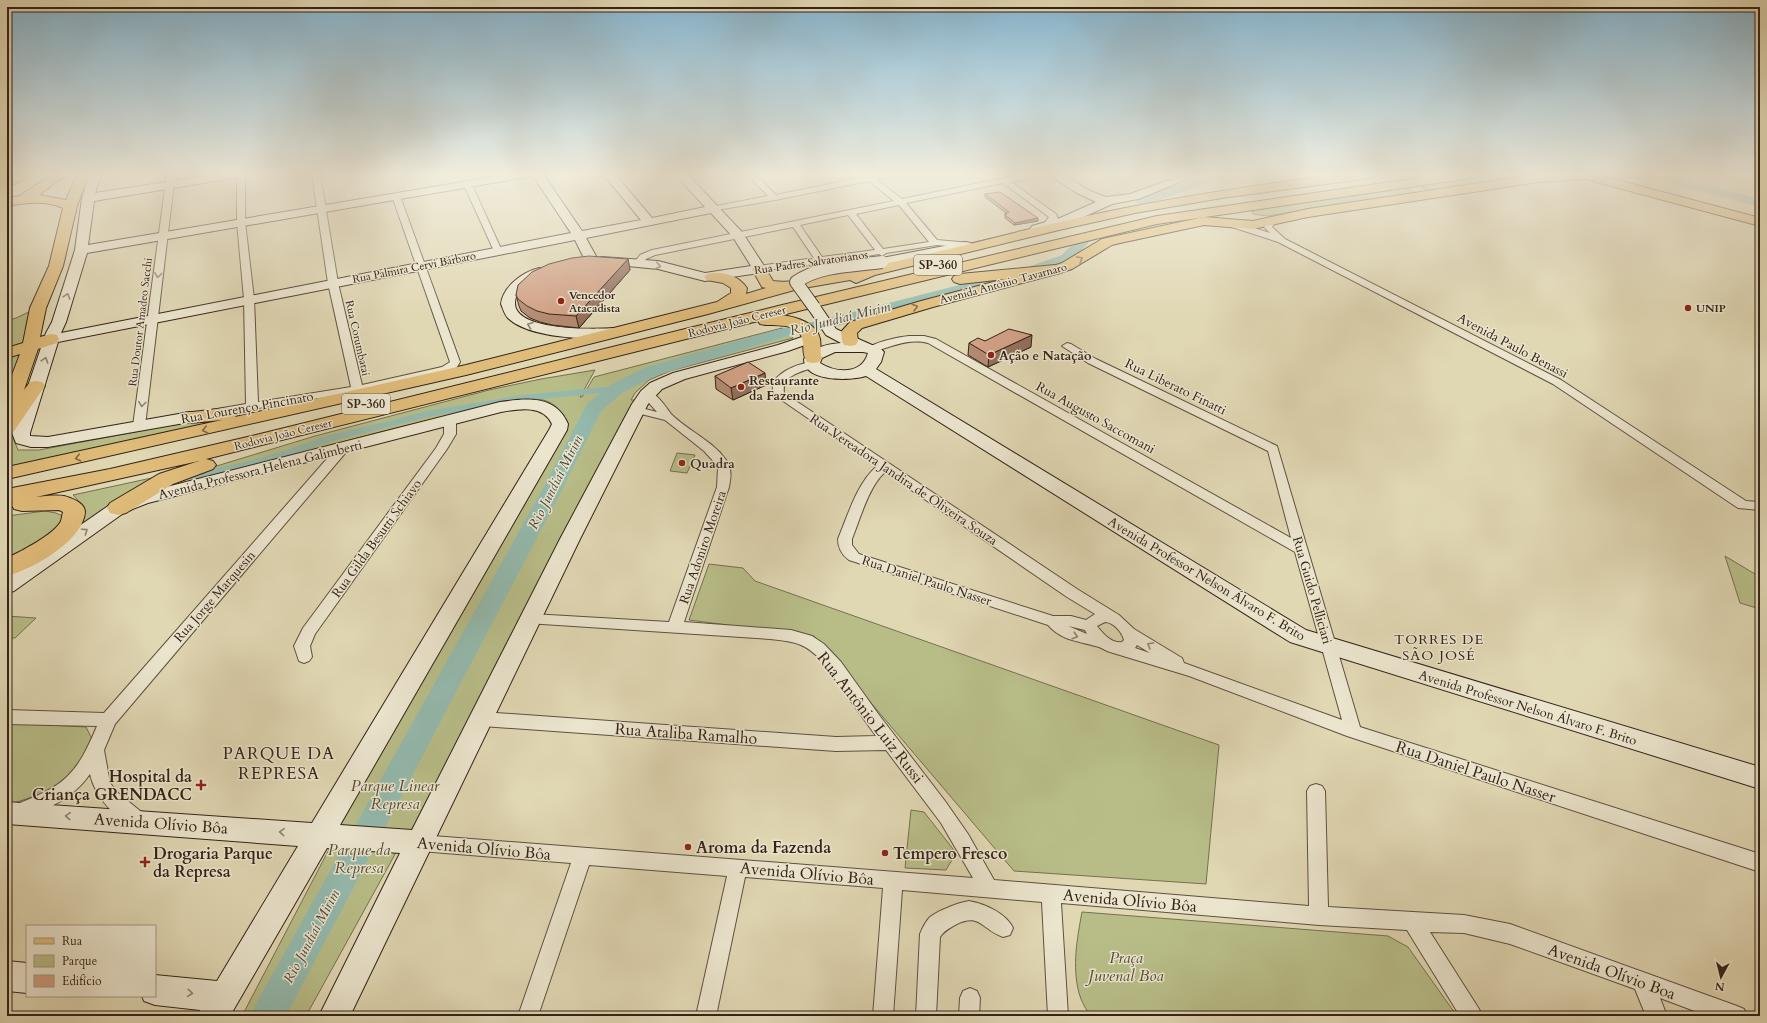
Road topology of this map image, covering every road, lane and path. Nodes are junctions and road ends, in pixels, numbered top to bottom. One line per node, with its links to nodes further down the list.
1 (62, 222): 52 (main road)
2 (85, 222): 34 (street)
3 (165, 222): 29 (street, Rua Doutor Amadeo Sacchi)
4 (241, 222): 29 (street); 50 (street)
5 (324, 222): 47 (street, Rua Corumbataí)
6 (405, 222): 41 (street)
7 (485, 222): 35 (street)
8 (570, 222): 30 (street)
9 (649, 222): 30 (street, Rua Palmira Cervi Bárbaro)
10 (725, 222): 28 (street)
11 (805, 222): 24 (street)
12 (855, 222): 43 (street)
13 (917, 222): 32 (street)
14 (1051, 222): 25 (street)
15 (1057, 222): 25 (street)
16 (1122, 222): 26 (main road)
17 (1138, 222): 26 (highway, Rodovia João Cereser / SP-360)
18 (1152, 222): 26 (highway)
19 (1200, 222): 26 (main road, Avenida Antônio Tavarnaro)
20 (1229, 222): 23 (main road, Avenida Antônio Tavarnaro)
21 (1253, 222): 23 (highway)
22 (1271, 222): 23 (main road); 31 (street, Avenida Paulo Benassi)
23 (1245, 223): 31 (street); 31 (street)
24 (795, 224): 28 (street); 38 (street)
25 (1047, 225): 33 (street)
26 (1103, 230): 27 (highway, Rodovia João Cereser / SP-360); 45 (main road, Avenida Antônio Tavarnaro, one-way to 26)
27 (1066, 234): 43 (highway, Rodovia João Cereser / SP-360); 49 (highway, Rodovia João Cereser / SP-360)
28 (738, 235): 40 (street); 44 (street)
29 (163, 236): 34 (street); 53 (street, Rua Doutor Amadeo Sacchi, one-way to 53)
30 (579, 236): 35 (street, Rua Palmira Cervi Bárbaro); 37 (street)
31 (1282, 240): 84 (street, Avenida Paulo Benassi)
32 (934, 243): 33 (street, Rua Padres Salvatorianos); 36 (street); 43 (street, Rua Padres Salvatorianos)
33 (968, 245): 36 (street)
34 (81, 250): 56 (street, one-way to 34)
35 (498, 251): 41 (street, Rua Palmira Cervi Bárbaro)
36 (919, 255): 43 (street)
37 (592, 261): 39 (street, Rua Padres Salvatorianos); 40 (street, Rua Padres Salvatorianos)
38 (820, 261): 43 (street, Rua Padres Salvatorianos); 44 (street, Rua Padres Salvatorianos)
39 (576, 263)
40 (639, 263): 46 (street, Rua Padres Salvatorianos, one-way to 46)
41 (420, 266): 47 (street, Rua Palmira Cervi Bárbaro); 65 (street, Rua Lourenço Pincinato)
42 (553, 267): 55 (street, one-way to 42)
43 (878, 268): 45 (highway); 48 (main road); 49 (main road); 54 (street, bridge); 61 (highway, Rodovia João Cereser / SP-360)
44 (759, 269): 46 (street, Rua Padres Salvatorianos); 48 (main road)
45 (1049, 271): 59 (main road, Avenida Antônio Tavarnaro, one-way to 45)
46 (712, 277): 51 (main road)
47 (333, 283): 50 (street, Rua Palmira Cervi Bárbaro); 65 (street, Rua Corumbataí)
48 (796, 285): 51 (main road)
49 (814, 294): 81 (highway, Rodovia João Cereser / SP-360)
50 (249, 299): 53 (street, Rua Palmira Cervi Bárbaro); 67 (street)
51 (723, 305): 55 (main road)
52 (38, 308): 56 (main road); 57 (main road)
53 (153, 318): 56 (street, Rua Palmira Cervi Bárbaro); 74 (street, Rua Doutor Amadeo Sacchi, one-way to 74)
54 (830, 331): 58 (street); 59 (street)
55 (618, 332): 68 (main road)
56 (52, 336): 57 (main road); 64 (street, one-way to 56)
57 (31, 345): 62 (main road); 69 (main road)
58 (812, 345): 59 (street); 61 (highway); 63 (street); 66 (street); 79 (street, Rua Vereadora Jandira de Oliveira Souza)
59 (862, 346): 63 (street); 86 (street, Rua Augusto Saccomani)
60 (1067, 346): 78 (street, Rua Liberato Finatti)
61 (631, 348): 71 (highway, Rodovia João Cereser / SP-360)
62 (7, 353)
63 (867, 370): 97 (street, Avenida Professor Nelson Álvaro F. Brito)
64 (36, 386): 74 (street, Rua Lourenço Pincinato); 75 (main road)
65 (357, 388): 67 (street, Rua Lourenço Pincinato)
66 (642, 402): 72 (street, Rua Adoniro Moreira); 72 (street, Rua Adoniro Moreira); 91 (street)
67 (252, 406): 70 (street, Rua Lourenço Pincinato)
68 (288, 411): 70 (main road); 80 (main road, one-way to 80)
69 (7, 413)
70 (190, 416): 74 (street, Rua Lourenço Pincinato)
71 (351, 418): 77 (highway); 82 (highway, Rodovia João Cereser / SP-360)
72 (669, 418): 94 (street, Rua Adoniro Moreira)
73 (450, 419): 76 (street, Avenida Professora Helena Galimberti); 99 (street, Rua Gilda Besutti Schiavo); 111 (street, Avenida Professora Helena Galimberti)
74 (140, 426)
75 (7, 427)
76 (343, 448): 85 (street, Avenida Professora Helena Galimberti); 103 (street, Rua Jorge Marquesin)
77 (254, 449): 83 (highway); 85 (highway)
78 (1273, 449): 86 (street, Rua Guido Pelliciari)
79 (884, 466): 89 (street, Rua Vereadora Jandira de Oliveira Souza); 92 (street, Rua Daniel Paulo Nasser)
80 (7, 473)
81 (7, 485)
82 (7, 496)
83 (7, 505): 87 (highway)
84 (1760, 506)
85 (118, 508): 88 (street, Avenida Professora Helena Galimberti, one-way to 85)
86 (1301, 548): 97 (street, Rua Guido Pelliciari)
87 (7, 568)
88 (7, 586)
89 (1072, 593): 90 (street, Rua Vereadora Jandira de Oliveira Souza); 93 (street, Rua Vereadora Jandira de Oliveira Souza)
90 (1110, 616): 93 (street); 95 (street)
91 (532, 619): 94 (street, Rua Antônio Luiz Russi); 102 (street)
92 (1053, 621): 93 (street, Rua Daniel Paulo Nasser); 96 (street, Rua Daniel Paulo Nasser, one-way to 96)
93 (1091, 624): 96 (street)
94 (675, 628): 105 (street, Rua Antônio Luiz Russi)
95 (1130, 633): 98 (street); 100 (street, Rua Daniel Paulo Nasser, one-way to 95)
96 (1102, 642): 98 (street)
97 (1330, 647): 104 (street, Rua Guido Pelliciari); 107 (street, Avenida Professor Nelson Álvaro F. Brito)
98 (1119, 649): 100 (street, Rua Daniel Paulo Nasser)
99 (304, 657)
100 (1194, 672): 104 (street, Rua Daniel Paulo Nasser)
101 (7, 717): 103 (street)
102 (482, 719): 105 (street, Rua Ataliba Ramalho); 112 (street)
103 (108, 720): 106 (street, Rua Jorge Marquesin)
104 (1353, 731): 114 (street, Rua Daniel Paulo Nasser)
105 (890, 743): 117 (street, Rua Antônio Luiz Russi)
106 (96, 751): 109 (street, Rua Jorge Marquesin); 110 (street, Rua Jorge Marquesin)
107 (1760, 778)
108 (1316, 792): 119 (street)
109 (8, 814): 110 (street, Avenida Olívio Bôa, one-way to 109)
110 (140, 822): 111 (street, Avenida Olívio Bôa, one-way to 110)
111 (320, 835): 112 (street, Avenida Olívio Bôa); 127 (street)
112 (420, 843): 113 (street, Avenida Olívio Bôa); 128 (street)
113 (584, 856): 115 (street, Avenida Olívio Bôa); 129 (street)
114 (1760, 863)
115 (738, 868): 116 (street, Avenida Olívio Bôa); 130 (street)
116 (893, 880): 117 (street, Avenida Olívio Bôa); 131 (street)
117 (988, 888): 118 (street, Avenida Olívio Bôa)
118 (1051, 894): 119 (street, Avenida Olívio Bôa); 133 (street)
119 (1319, 916): 120 (street, Avenida Olívio Bôa)
120 (1412, 921): 122 (street, Avenida Olívio Bôa); 134 (street)
121 (1002, 928): 132 (street)
122 (1510, 934): 125 (street, Avenida Olívio Boa)
123 (7, 976): 124 (street)
124 (26, 978)
125 (1642, 982): 135 (street); 136 (street, Avenida Olívio Boa)
126 (156, 990): 127 (street, one-way to 127)
127 (219, 1006)
128 (334, 1016)
129 (528, 1016)
130 (706, 1016)
131 (884, 1016)
132 (926, 1016)
133 (1058, 1016)
134 (1472, 1016)
135 (1657, 1016)
136 (1737, 1016)

